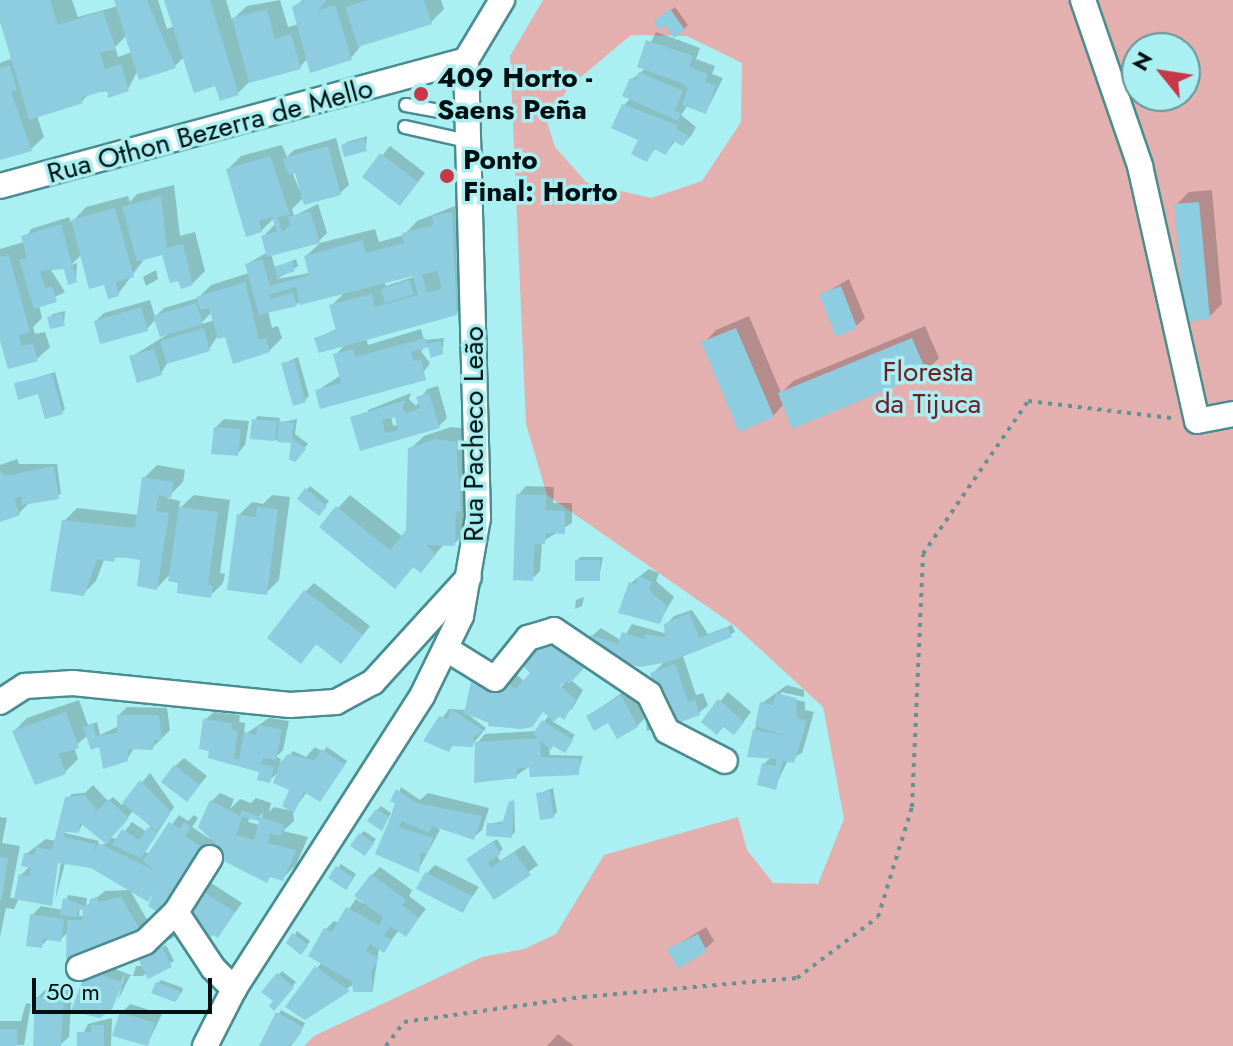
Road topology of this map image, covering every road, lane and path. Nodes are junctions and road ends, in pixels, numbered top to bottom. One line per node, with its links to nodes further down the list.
1 (502, 0): 3 (street)
2 (1083, 0): 9 (street)
3 (466, 60): 6 (street, Rua Pacheco Leão); 7 (street, Rua Othon Bezerra de Mello)
4 (406, 105): 6 (lane)
5 (405, 127): 6 (lane)
6 (467, 128): 10 (street, Rua Pacheco Leão)
7 (0, 186)
8 (1233, 414): 9 (street)
9 (1197, 421): 19 (path)
10 (471, 576): 11 (street, Rua Pacheco Leão); 12 (street)
11 (448, 650): 13 (street); 17 (street, Rua Pacheco Leão)
12 (0, 702)
13 (725, 761)
14 (210, 858): 15 (street)
15 (176, 912): 16 (street); 17 (street)
16 (79, 968)
17 (234, 989): 18 (street, Rua Pacheco Leão)
18 (205, 1046)
19 (386, 1046)

